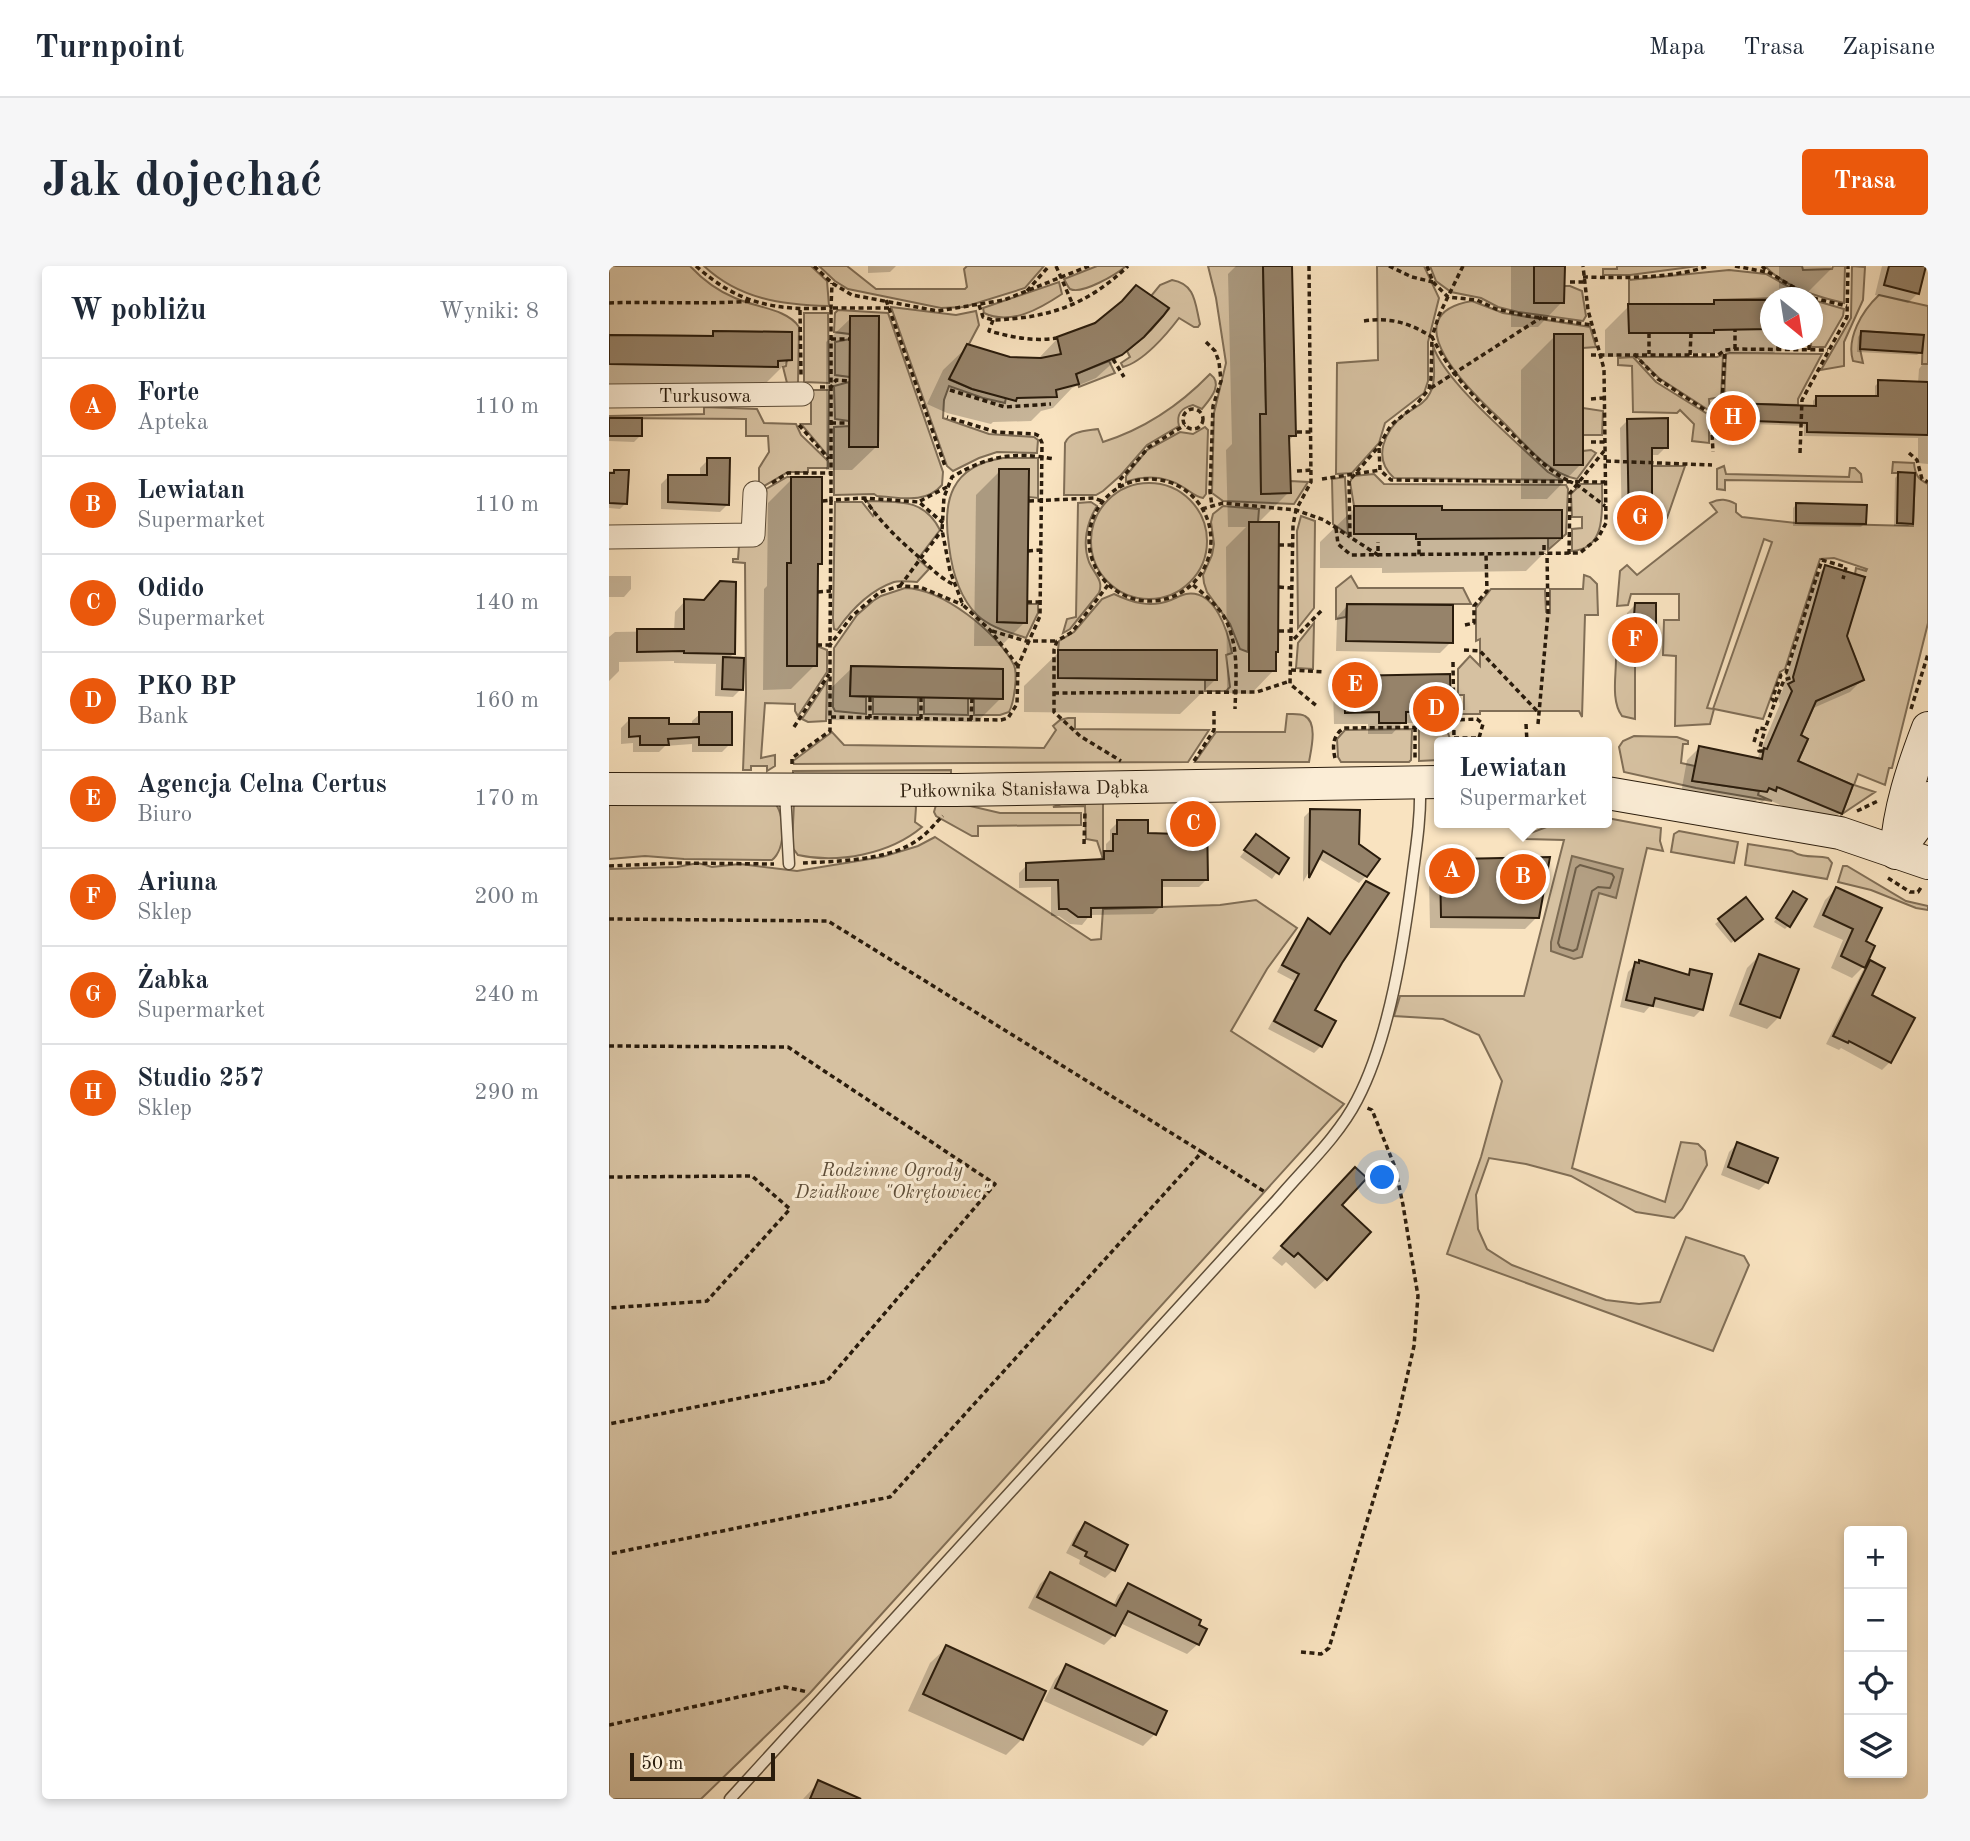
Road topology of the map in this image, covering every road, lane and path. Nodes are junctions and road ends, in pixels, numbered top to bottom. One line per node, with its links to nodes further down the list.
1 (696, 266): 27 (path)
2 (814, 266): 21 (path)
3 (1049, 266): 23 (path)
4 (1056, 266): 17 (path)
5 (1089, 266): 17 (path)
6 (1128, 266): 32 (path)
7 (1309, 266): 30 (path)
8 (1389, 266): 19 (path)
9 (1427, 266): 19 (path)
10 (1463, 266): 24 (path)
11 (1583, 266): 18 (path)
12 (1709, 266): 18 (path)
13 (1735, 266): 16 (path)
14 (1762, 266): 16 (path)
15 (1848, 266): 33 (path)
16 (1768, 272): 22 (path)
17 (1061, 278): 23 (path); 32 (path)
18 (1584, 279): 20 (path); 40 (path)
19 (1433, 282): 24 (path)
20 (1570, 282)
21 (832, 283): 25 (path); 34 (path)
22 (1794, 287)
23 (1026, 292): 31 (path)
24 (1448, 297): 37 (path); 44 (path)
25 (886, 300): 31 (path); 35 (path)
26 (1823, 300): 33 (path)
27 (754, 301): 28 (path); 36 (path)
28 (609, 303)
29 (1301, 304): 30 (path)
30 (1310, 304): 49 (path)
31 (979, 305): 38 (path)
32 (1073, 306): 38 (path)
33 (1847, 306): 55 (path)
34 (831, 308): 35 (path); 36 (path); 46 (path)
35 (888, 308): 100 (path)
36 (800, 310): 68 (path)
37 (1542, 317): 40 (path); 62 (path)
38 (993, 320): 45 (path)
39 (1364, 321): 44 (path)
40 (1592, 325): 60 (path)
41 (1735, 330): 51 (path)
42 (1649, 333): 57 (path)
43 (1691, 333): 59 (path)
44 (1432, 337): 62 (path); 64 (path)
45 (1057, 338)
46 (831, 339): 47 (path); 77 (path)
47 (850, 339)
48 (1206, 342): 76 (path)
49 (1310, 347): 50 (path); 66 (path)
50 (1301, 348)
51 (1735, 349): 52 (path); 53 (path)
52 (1725, 350): 59 (path); 73 (path)
53 (1760, 350)
54 (1823, 350): 55 (path)
55 (1828, 350): 88 (path)
56 (1634, 354): 57 (path); 60 (path); 73 (path)
57 (1649, 354): 59 (path)
58 (1591, 355): 60 (path)
59 (1691, 355)
60 (1603, 357): 70 (path)
61 (1113, 359): 63 (path)
62 (1453, 374): 64 (path); 103 (path)
63 (1123, 377)
64 (1429, 389): 85 (path)
65 (950, 390): 72 (path)
66 (1310, 392): 67 (path); 82 (path)
67 (1302, 393)
68 (801, 394): 69 (street, Turkusowa)
69 (609, 396)
70 (1604, 398): 71 (path); 84 (path)
71 (1591, 399)
72 (1051, 404)
73 (1711, 414): 87 (path)
74 (947, 417): 90 (path)
75 (1203, 418): 76 (path); 80 (path); 80 (path)
76 (1212, 418): 115 (path)
77 (831, 423): 78 (path); 92 (path)
78 (849, 423)
79 (799, 425): 92 (path)
80 (1185, 425): 106 (path)
81 (1297, 432): 82 (path)
82 (1311, 432): 95 (path)
83 (1591, 442): 84 (path)
84 (1605, 442): 86 (path)
85 (1379, 446): 96 (path); 99 (path)
86 (1605, 450): 93 (path); 103 (path)
87 (1713, 452)
88 (1800, 453)
89 (1909, 453): 104 (path)
90 (1042, 456): 91 (path); 100 (path); 112 (path)
91 (1054, 459)
92 (830, 461): 98 (path)
93 (1605, 461): 94 (path); 102 (path)
94 (1712, 465)
95 (1311, 470): 97 (path); 118 (path)
96 (1380, 470): 99 (path); 103 (path)
97 (1297, 471)
98 (831, 473): 107 (path); 109 (path)
99 (1352, 474): 101 (path); 123 (path)
100 (952, 477): 105 (path)
101 (1322, 478)
102 (1605, 482): 103 (path); 116 (path)
103 (1575, 483): 116 (path); 139 (path)
104 (1928, 483)
105 (949, 486): 114 (path); 119 (path)
106 (1120, 488): 113 (path); 117 (path)
107 (755, 494): 122 (street)
108 (864, 498): 109 (path); 114 (path); 142 (path)
109 (831, 499): 110 (path); 127 (path)
110 (822, 500)
111 (1028, 501): 112 (path)
112 (1041, 501): 113 (path); 133 (path)
113 (1102, 501): 145 (path)
114 (919, 502): 119 (path)
115 (1212, 506): 117 (path); 118 (path)
116 (1605, 506): 139 (path)
117 (1202, 509): 146 (path)
118 (1296, 510): 120 (path); 129 (path)
119 (943, 523): 121 (path)
120 (1336, 528): 123 (path); 140 (path)
121 (942, 530): 142 (path); 144 (path)
122 (609, 537)
123 (1350, 537): 140 (path)
124 (1419, 541): 141 (path)
125 (1378, 542): 140 (path)
126 (822, 544): 127 (path)
127 (831, 544): 150 (path)
128 (1279, 545): 129 (path)
129 (1293, 545): 149 (path)
130 (1505, 545): 137 (path)
131 (1544, 545): 138 (path)
132 (1465, 546): 135 (path)
133 (1041, 550): 134 (path); 153 (path)
134 (1028, 551)
135 (1465, 554): 136 (path); 141 (path)
136 (1486, 554): 137 (path); 156 (path)
137 (1505, 554): 138 (path)
138 (1546, 554): 139 (path); 190 (path)
139 (1569, 554)
140 (1378, 555): 141 (path)
141 (1419, 555)
142 (920, 558): 144 (path); 147 (path)
143 (1843, 579): 186 (path)
144 (955, 585): 154 (path)
145 (1108, 585): 146 (path); 162 (path)
146 (1193, 585): 182 (path)
147 (900, 586): 154 (path); 164 (path)
148 (1279, 587): 149 (path)
149 (1292, 587): 159 (path)
150 (831, 591): 151 (path); 164 (path)
151 (818, 592)
152 (1027, 602): 153 (path)
153 (1041, 602): 161 (path)
154 (963, 606): 157 (path)
155 (1324, 609): 160 (path)
156 (1465, 625)
157 (990, 630): 161 (path); 167 (path)
158 (1279, 631): 159 (path)
159 (1293, 631): 160 (path)
160 (1293, 640): 168 (path)
161 (1029, 641): 162 (path); 167 (path)
162 (1057, 641): 177 (path)
163 (817, 645): 164 (path)
164 (831, 645): 169 (path)
165 (1464, 650): 190 (path)
166 (1453, 662): 195 (path)
167 (1018, 666): 194 (path)
168 (1291, 670): 170 (path); 172 (path)
169 (831, 672): 191 (path); 198 (path)
170 (1324, 672)
171 (1793, 677): 186 (path)
172 (1290, 681): 182 (path); 187 (path)
173 (1080, 686): 178 (path)
174 (1119, 686): 179 (path)
175 (1160, 687): 180 (path)
176 (1198, 687): 181 (path)
177 (1054, 693): 178 (path); 209 (path)
178 (1080, 693): 179 (path)
179 (1119, 693): 180 (path)
180 (1160, 693): 181 (path)
181 (1198, 693): 182 (path)
182 (1235, 693): 189 (path)
183 (870, 697): 192 (path)
184 (921, 698): 193 (path)
185 (972, 698): 194 (path)
186 (1775, 702): 202 (path)
187 (1318, 707)
188 (1214, 709): 208 (path)
189 (1235, 709)
190 (1537, 711): 197 (path)
191 (831, 717): 192 (path); 212 (path)
192 (870, 718): 193 (path)
193 (921, 719): 194 (path)
194 (971, 720)
195 (1454, 720): 200 (path); 204 (path)
196 (1527, 724): 205 (path)
197 (1538, 724)
198 (794, 727)
199 (1415, 727): 200 (path); 210 (path); 211 (path)
200 (1454, 727): 203 (path)
201 (1928, 728): 216 (street)
202 (1765, 729): 206 (path); 207 (path)
203 (1456, 737)
204 (1479, 737)
205 (1527, 737)
206 (1754, 742)
207 (1763, 751)
208 (1190, 765)
209 (1129, 766)
210 (1339, 766)
211 (1425, 777): 212 (street, Pułkownika Stanisława Dąbka); 222 (lane)
212 (789, 778): 213 (street, Pułkownika Stanisława Dąbka); 218 (lane)
213 (609, 789)
214 (1612, 794): 216 (street)
215 (1928, 798): 216 (street)
216 (1896, 853): 217 (street); 219 (street)
217 (1928, 863)
218 (789, 864)
219 (1928, 877)
220 (609, 919): 223 (path)
221 (609, 1046): 227 (path)
222 (1357, 1101): 225 (lane); 229 (path)
223 (1202, 1152): 225 (path); 228 (path)
224 (609, 1177): 226 (path)
225 (1277, 1200): 230 (lane)
226 (609, 1308)
227 (609, 1424)
228 (609, 1554)
229 (1301, 1652)
230 (821, 1701): 231 (path); 232 (lane)
231 (609, 1725)
232 (730, 1799)

